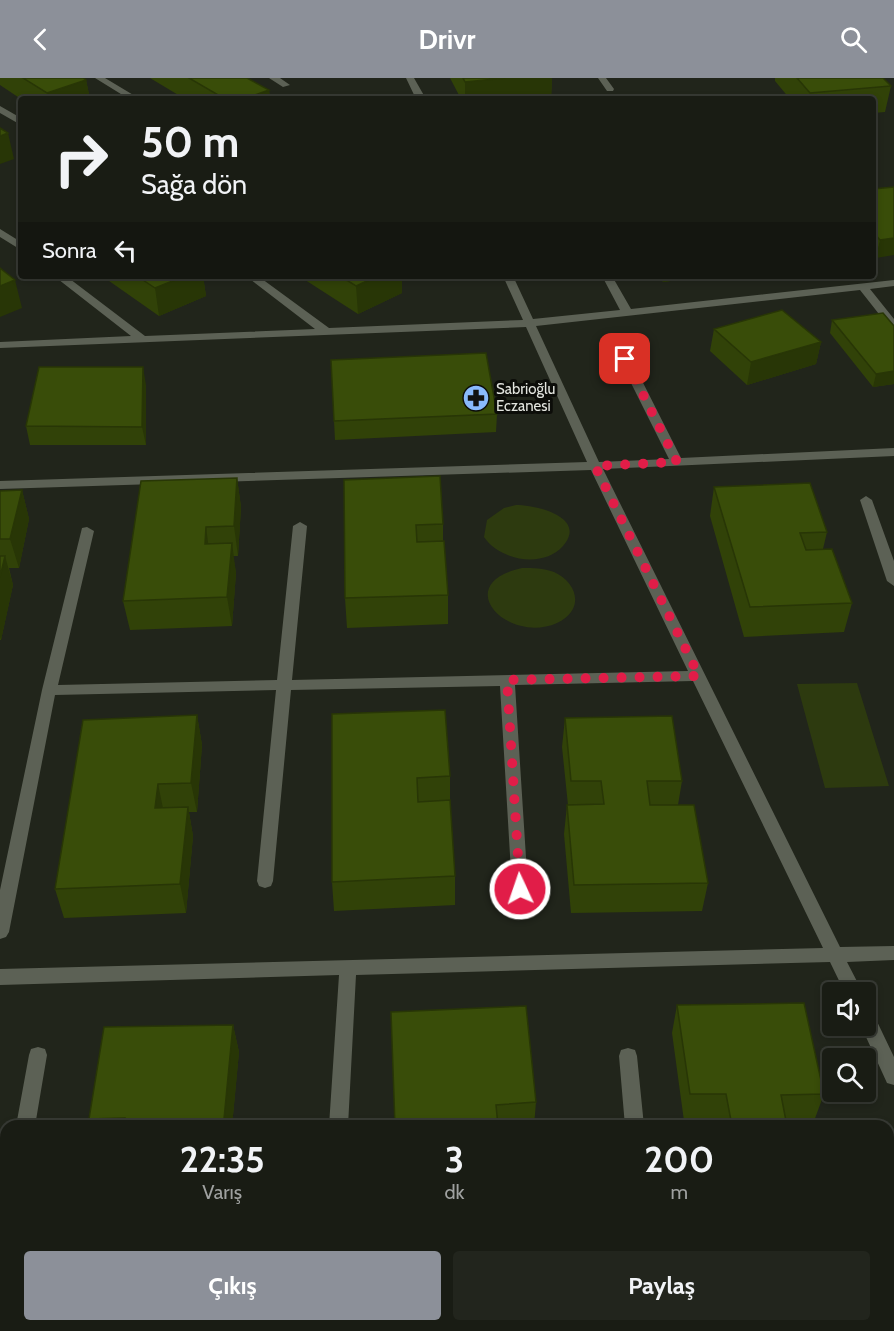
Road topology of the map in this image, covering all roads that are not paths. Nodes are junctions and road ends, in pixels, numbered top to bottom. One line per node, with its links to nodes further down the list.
1 (99, 78): 7 (street)
2 (273, 78): 5 (street)
3 (410, 78): 8 (street)
4 (602, 78): 6 (street)
5 (286, 85)
6 (610, 89)
7 (130, 96)
8 (419, 96)
9 (0, 109): 10 (street)
10 (18, 120)
11 (0, 232): 12 (street)
12 (18, 245)
13 (63, 279): 23 (street)
14 (254, 279): 22 (street)
15 (509, 279): 20 (street)
16 (609, 279): 19 (street)
17 (894, 283): 18 (street)
18 (862, 286): 19 (street); 21 (street)
19 (627, 312): 20 (street)
20 (531, 323): 22 (street); 28 (street)
21 (894, 326)
22 (327, 332): 23 (street)
23 (142, 339): 24 (street)
24 (0, 345)
25 (625, 359): 27 (street)
26 (894, 452): 27 (street)
27 (677, 462): 28 (street)
28 (595, 466): 29 (street); 34 (street)
29 (0, 485)
30 (866, 500): 33 (street)
31 (300, 526): 36 (street)
32 (87, 531): 37 (street)
33 (894, 581)
34 (699, 676): 35 (street); 42 (street)
35 (507, 680): 36 (street); 39 (street)
36 (283, 685): 37 (street); 38 (street)
37 (49, 690): 40 (street)
38 (265, 881)
39 (520, 889)
40 (0, 932)
41 (894, 953): 42 (street)
42 (836, 955): 43 (street); 45 (street)
43 (348, 968): 44 (street); 51 (street)
44 (0, 977)
45 (849, 982)
46 (875, 1036): 49 (street)
47 (38, 1055): 50 (street)
48 (628, 1056): 52 (street)
49 (894, 1077)
50 (26, 1120)
51 (339, 1120)
52 (634, 1120)

